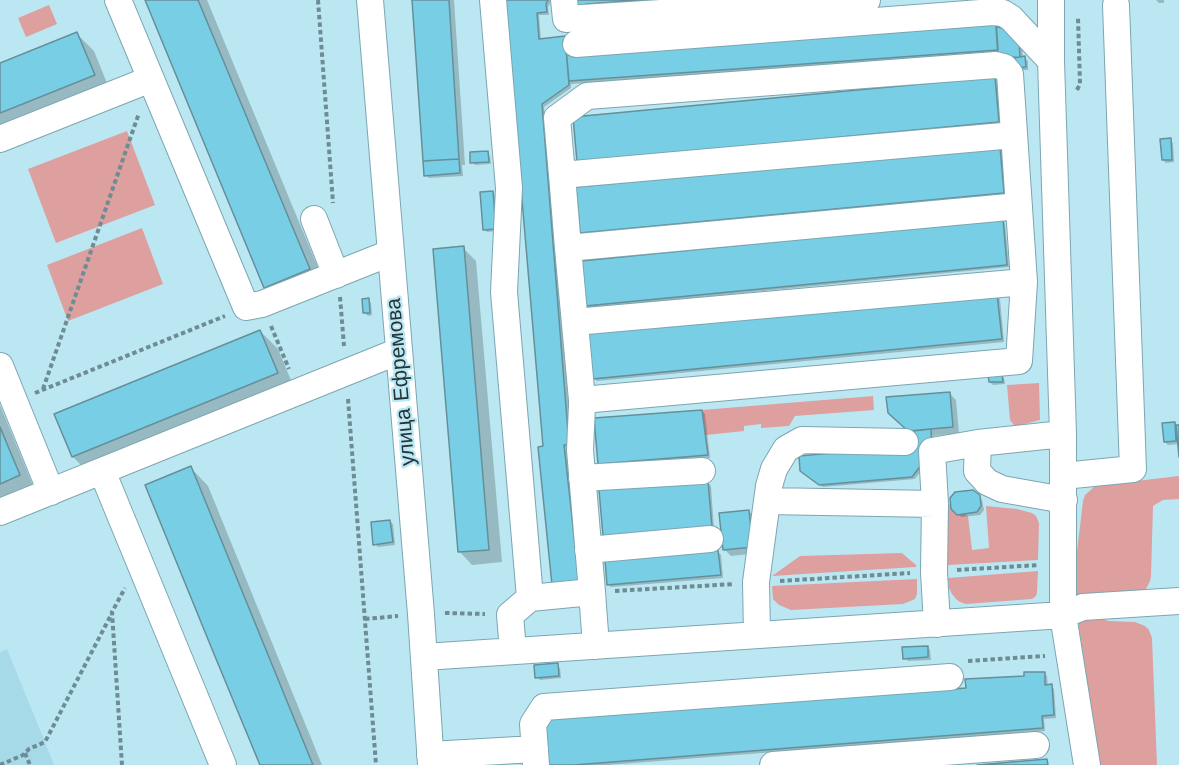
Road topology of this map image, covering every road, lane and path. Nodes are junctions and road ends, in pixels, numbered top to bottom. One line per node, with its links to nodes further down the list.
1 (118, 0): 10 (street)
2 (370, 0): 17 (street, улица Ефремова)
3 (493, 0): 43 (street)
4 (564, 0): 5 (street)
5 (867, 0)
6 (1051, 0): 9 (street)
7 (1116, 4): 34 (street)
8 (576, 44): 9 (street)
9 (1051, 61): 28 (street)
10 (151, 79): 12 (street); 20 (street); 24 (path)
11 (1014, 135): 13 (street); 13 (street); 14 (street)
12 (0, 139)
13 (562, 175): 16 (street)
14 (1019, 206): 16 (street); 19 (street)
15 (314, 219): 18 (street)
16 (568, 248): 21 (street)
17 (390, 253): 18 (street); 22 (street, улица Ефремова)
18 (336, 274): 20 (street)
19 (1024, 282): 21 (street); 26 (street)
20 (254, 306): 24 (path); 25 (path)
21 (575, 322): 26 (street)
22 (399, 351): 25 (street); 56 (street, улица Ефремова)
23 (0, 366): 27 (street)
24 (43, 389): 27 (path)
25 (298, 392): 31 (street)
26 (582, 400): 33 (street)
27 (15, 401): 35 (street)
28 (1063, 434): 30 (street); 34 (street)
29 (905, 442): 36 (street)
30 (978, 443): 34 (street); 37 (street)
31 (102, 471): 35 (street); 41 (street)
32 (702, 471): 33 (street)
33 (582, 478): 40 (street)
34 (1063, 488): 48 (street)
35 (51, 492): 38 (street)
36 (767, 501): 37 (street); 52 (street)
37 (935, 504): 51 (street)
38 (0, 512)
39 (710, 539): 40 (street)
40 (588, 549): 42 (street)
41 (139, 561): 45 (path); 65 (street)
42 (592, 592): 43 (street); 53 (street)
43 (530, 598): 47 (street)
44 (1179, 601): 48 (street)
45 (112, 612): 59 (path); 64 (path)
46 (444, 612): 47 (path)
47 (510, 615): 54 (street)
48 (1063, 615): 51 (street); 55 (street)
49 (402, 616): 50 (path)
50 (365, 619)
51 (937, 624): 52 (street)
52 (757, 635): 53 (street)
53 (596, 646): 54 (street)
54 (513, 651): 56 (street)
55 (1069, 654): 57 (path); 67 (street)
56 (424, 657): 61 (street, улица Ефремова)
57 (950, 677): 60 (street)
58 (1036, 745): 66 (street)
59 (25, 753): 62 (path); 63 (path)
60 (535, 757): 61 (street)
61 (431, 760)
62 (0, 765)
63 (30, 765)
64 (122, 765)
65 (224, 765)
66 (772, 765)
67 (1087, 765)

